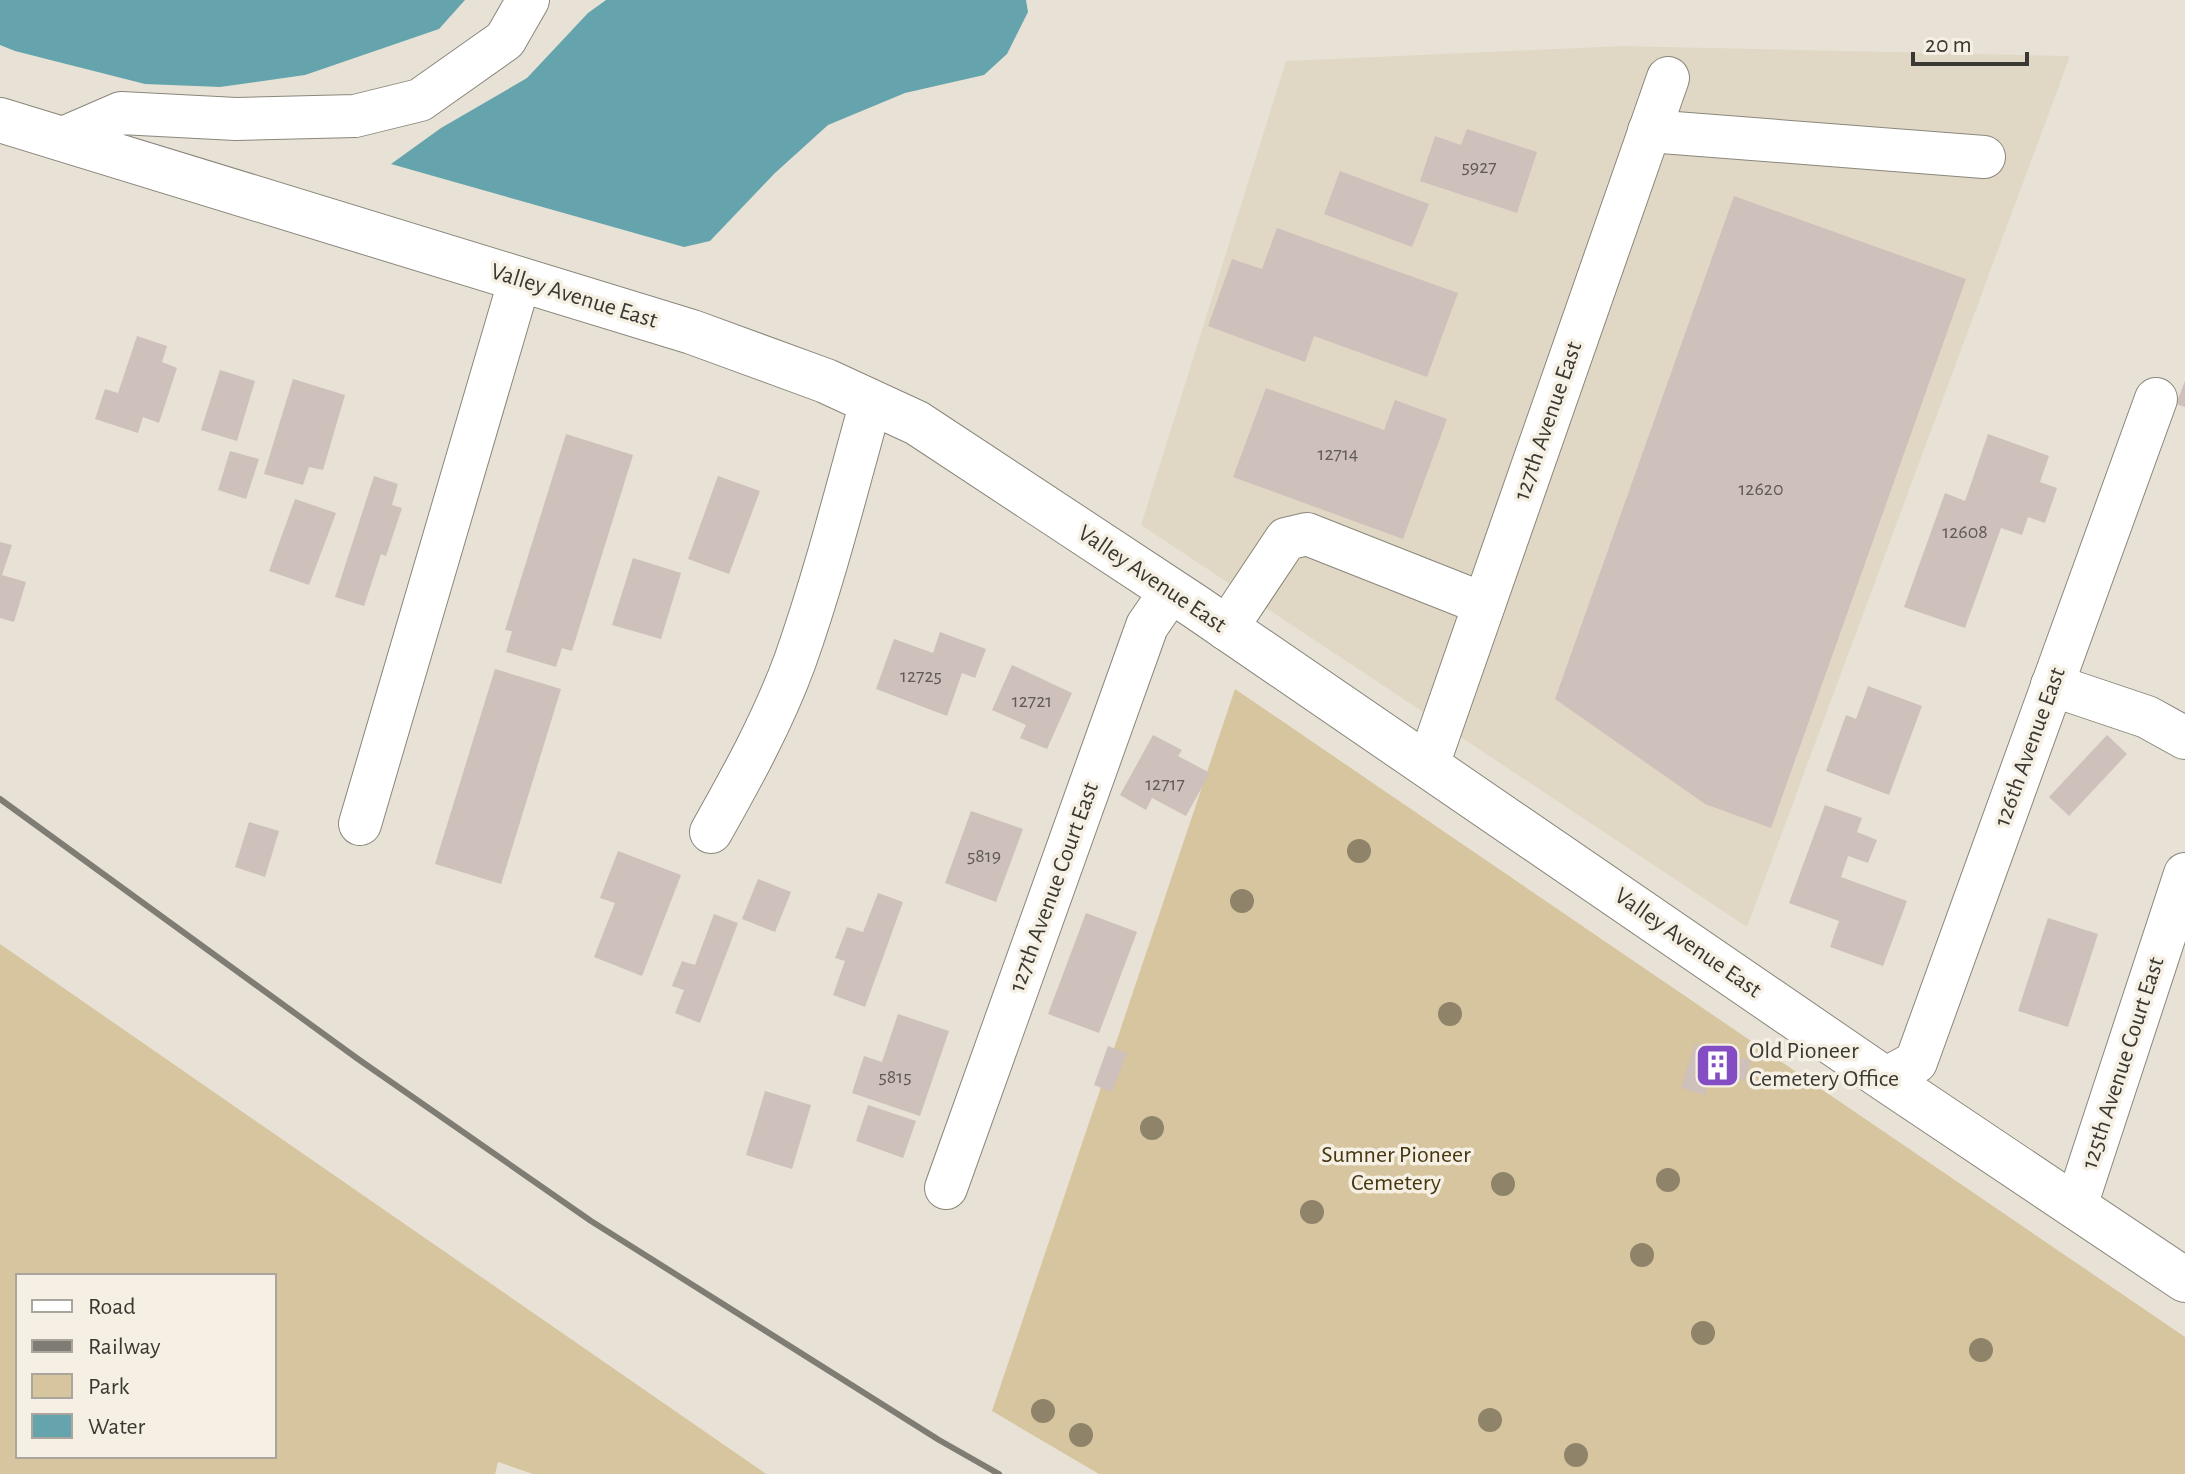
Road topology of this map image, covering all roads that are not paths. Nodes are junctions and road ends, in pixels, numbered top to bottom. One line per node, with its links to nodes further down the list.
1 (528, 0): 5 (street)
2 (1668, 78): 4 (street, 127th Avenue East)
3 (0, 120): 5 (main road, Valley Avenue East)
4 (1649, 131): 6 (street); 11 (street, 127th Avenue East)
5 (61, 139): 7 (main road, Valley Avenue East)
6 (1984, 157)
7 (520, 279): 9 (main road, Valley Avenue East); 16 (street)
8 (2156, 399): 13 (street, 126th Avenue East)
9 (871, 402): 10 (main road, Valley Avenue East); 17 (street)
10 (1171, 591): 12 (main road, Valley Avenue East); 20 (street, 127th Avenue Court East)
11 (1484, 604): 12 (street); 15 (street, 127th Avenue East)
12 (1226, 629): 15 (main road, Valley Avenue East)
13 (2052, 685): 14 (street); 19 (street, 126th Avenue East)
14 (2185, 738)
15 (1428, 765): 19 (main road, Valley Avenue East)
16 (360, 824)
17 (711, 832)
18 (2185, 874): 21 (street, 125th Avenue Court East)
19 (1885, 1079): 21 (main road, Valley Avenue East)
20 (946, 1188)
21 (2076, 1206): 22 (main road, Valley Avenue East)
22 (2185, 1280)

